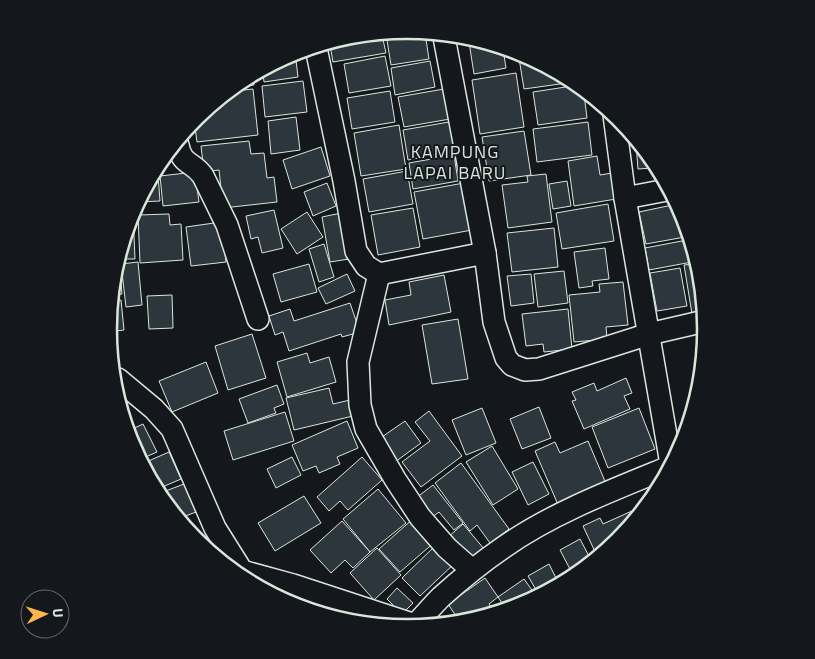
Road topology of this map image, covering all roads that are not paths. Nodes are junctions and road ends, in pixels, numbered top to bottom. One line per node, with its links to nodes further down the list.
1 (445, 41): 7 (street)
2 (317, 53): 8 (street)
3 (616, 127): 6 (street)
4 (180, 150): 9 (street)
5 (663, 191): 6 (street)
6 (625, 198): 11 (street)
7 (485, 253): 8 (street); 11 (street)
8 (379, 274): 16 (street)
9 (258, 318)
10 (698, 323): 11 (street)
11 (649, 334): 13 (street)
12 (121, 382): 15 (street)
13 (669, 457)
14 (662, 469): 16 (street)
15 (237, 564)
16 (472, 570): 19 (street)
17 (250, 573): 18 (street)
18 (394, 620)
19 (420, 620)

